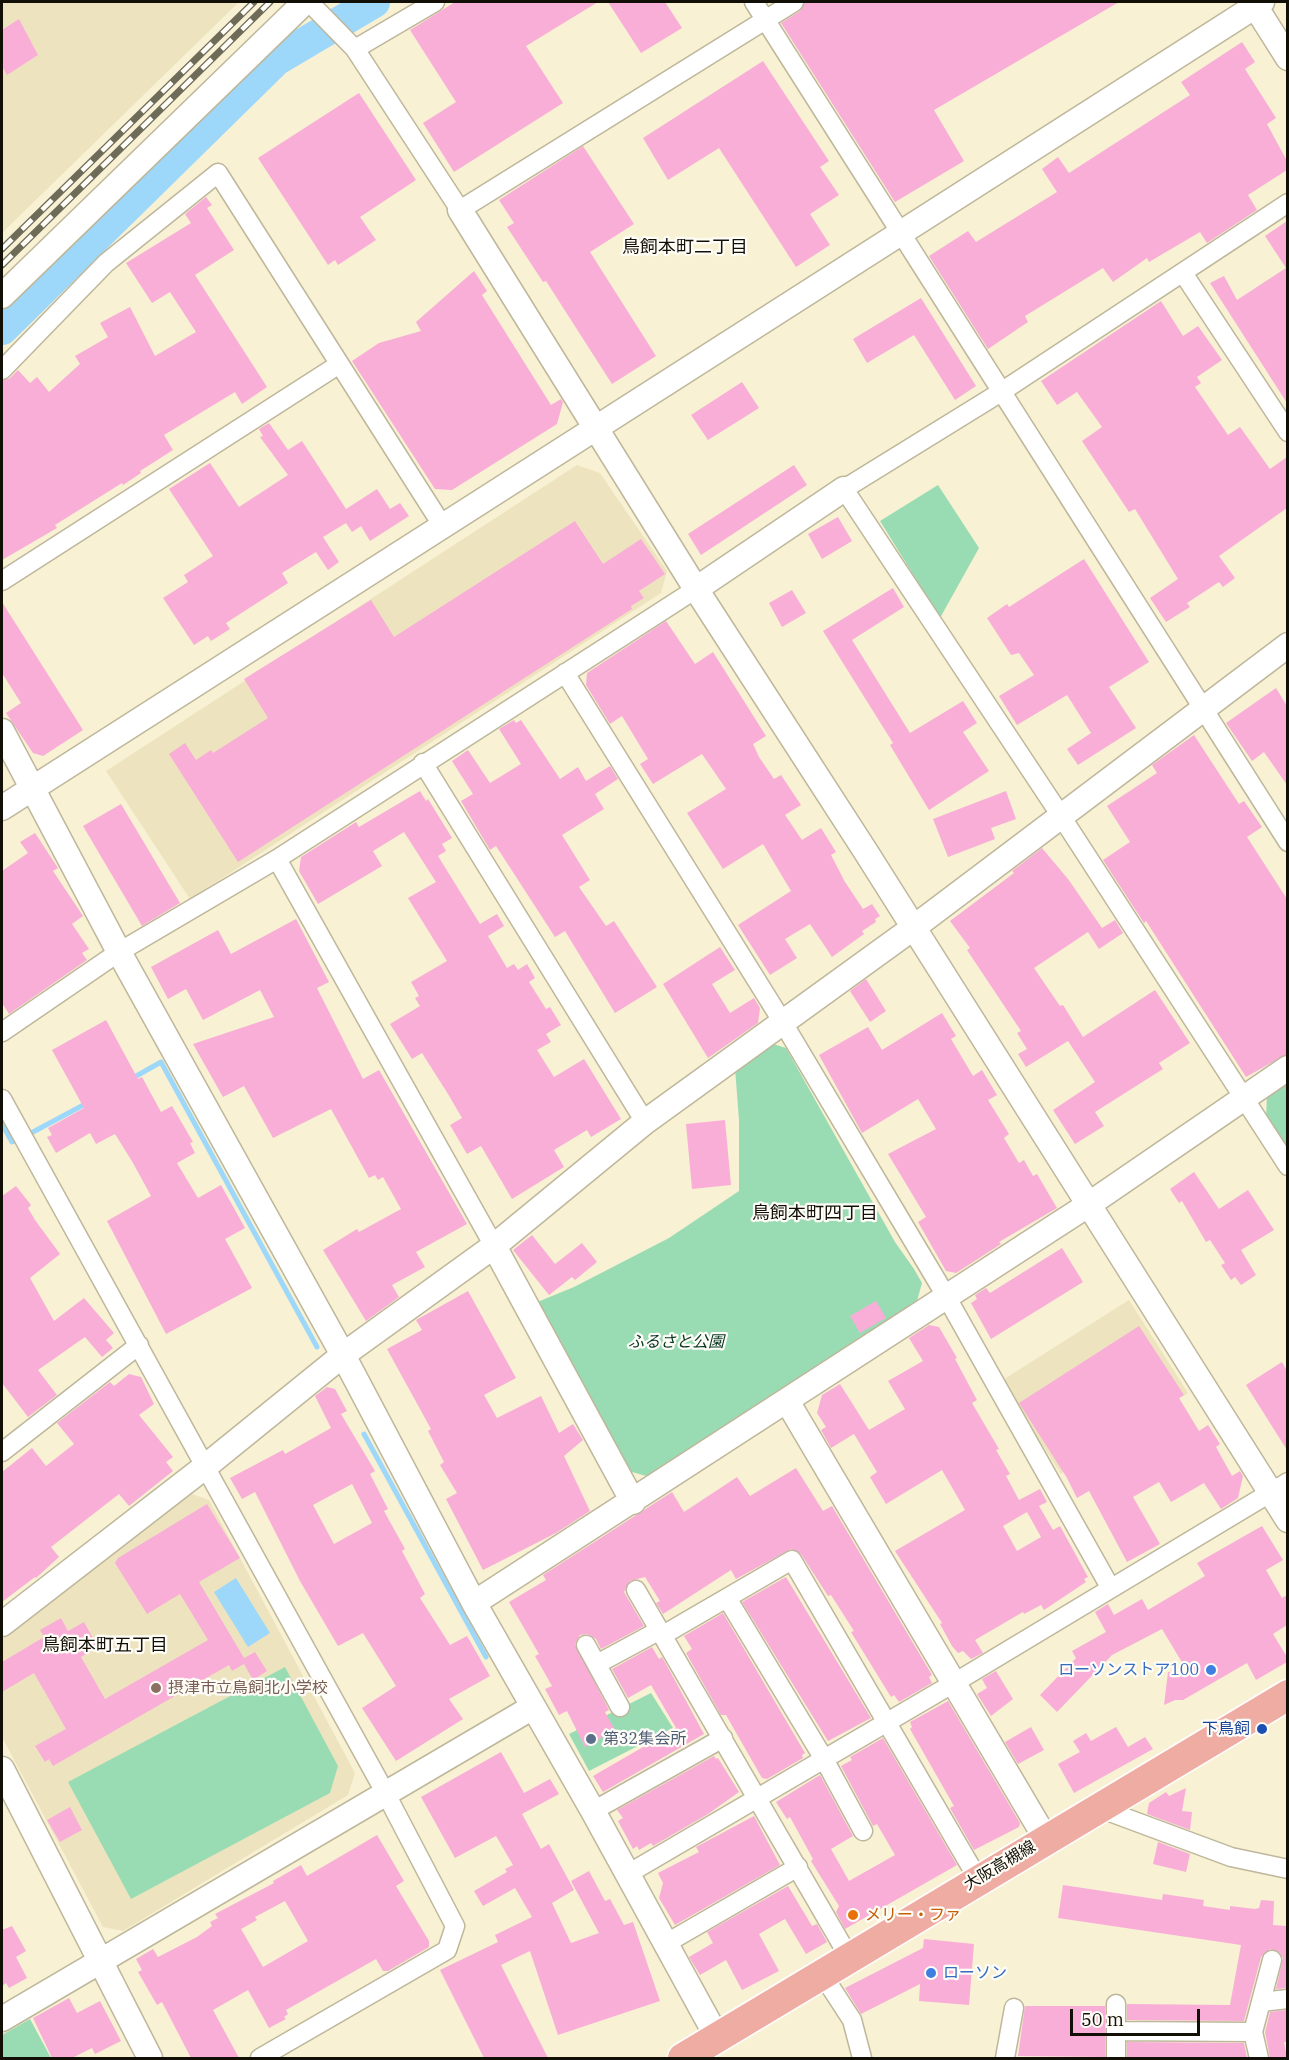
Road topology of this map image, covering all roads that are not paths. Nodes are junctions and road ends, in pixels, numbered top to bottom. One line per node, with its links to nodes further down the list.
1 (435, 2): 7 (street)
2 (754, 2): 6 (street)
3 (794, 2): 6 (street)
4 (309, 3): 7 (street); 13 (street)
5 (1258, 4): 8 (street); 11 (street)
6 (765, 19): 10 (street); 11 (street)
7 (349, 43): 10 (street)
8 (1287, 58)
9 (1287, 203): 12 (street)
10 (460, 210): 17 (street)
11 (900, 233): 16 (street); 17 (street)
12 (1183, 273): 16 (street); 18 (street)
13 (2, 296)
14 (338, 365): 15 (street); 20 (street); 21 (street)
15 (2, 370)
16 (1001, 392): 19 (street); 25 (street)
17 (595, 428): 20 (street); 22 (street)
18 (1287, 432)
19 (844, 489): 22 (street); 30 (street)
20 (442, 525): 28 (street)
21 (2, 581)
22 (696, 589): 24 (street); 33 (street)
23 (1287, 645): 25 (street)
24 (565, 673): 27 (street); 35 (street)
25 (1202, 709): 30 (street); 31 (street)
26 (2, 731): 28 (street)
27 (423, 763): 32 (street); 40 (street)
28 (32, 788): 29 (street); 34 (street)
29 (2, 808)
30 (1061, 816): 33 (street); 38 (street)
31 (1287, 842)
32 (277, 859): 34 (street); 43 (street)
33 (913, 928): 35 (street); 42 (street)
34 (119, 952): 36 (street); 46 (street)
35 (782, 1021): 40 (street); 44 (street)
36 (2, 1032)
37 (1287, 1068): 38 (street)
38 (1244, 1097): 41 (street); 42 (street)
39 (2, 1099): 45 (street)
40 (645, 1122): 43 (street)
41 (1287, 1166)
42 (1088, 1206): 44 (street); 50 (street)
43 (494, 1246): 46 (street); 51 (street)
44 (946, 1296): 47 (street); 53 (street)
45 (140, 1345): 48 (street); 49 (street)
46 (343, 1355): 49 (street); 56 (street)
47 (787, 1401): 51 (street); 61 (street)
48 (3, 1446)
49 (206, 1466): 57 (street); 69 (street)
50 (1279, 1488): 52 (street); 53 (street)
51 (633, 1502): 56 (street)
52 (1287, 1520)
53 (1110, 1587): 61 (street)
54 (636, 1590): 58 (street)
55 (727, 1598): 58 (street); 65 (street); 67 (street)
56 (474, 1603): 63 (street)
57 (2, 1624)
58 (661, 1633): 60 (street); 66 (street)
59 (586, 1645): 60 (street)
60 (597, 1664): 64 (street)
61 (954, 1683): 65 (street); 74 (street)
62 (1287, 1695): 71 (main road, 大阪高槻線)
63 (533, 1707): 69 (street); 72 (street)
64 (620, 1707)
65 (888, 1721): 67 (street); 78 (street)
66 (723, 1738): 70 (street); 72 (street)
67 (824, 1759): 70 (street); 73 (street)
68 (2, 1769): 82 (street)
69 (386, 1794): 82 (street); 93 (street)
70 (758, 1797): 75 (street); 77 (street)
71 (1099, 1808): 74 (main road, 大阪高槻線); 76 (street)
72 (593, 1811): 77 (street)
73 (862, 1831)
74 (1046, 1839): 78 (main road, 大阪高槻線)
75 (798, 1867): 79 (street); 80 (street)
76 (1287, 1869)
77 (626, 1875): 79 (street)
78 (978, 1879): 80 (main road, 大阪高槻線)
79 (665, 1944): 91 (street)
80 (849, 1957): 83 (main road, 大阪高槻線)
81 (1272, 1960): 85 (street)
82 (100, 1961): 88 (street); 92 (street)
83 (822, 1974): 91 (main road, 大阪高槻線); 95 (street)
84 (1287, 1999): 85 (street)
85 (1261, 2002): 90 (street)
86 (1116, 2004): 89 (street)
87 (1014, 2008): 96 (street)
88 (2, 2019)
89 (1116, 2031): 90 (street); 97 (street)
90 (1253, 2032): 98 (street)
91 (717, 2037): 94 (main road, 大阪高槻線)
92 (150, 2058)
93 (260, 2058)
94 (682, 2058)
95 (862, 2058)
96 (1005, 2058)
97 (1116, 2058)
98 (1258, 2058)

